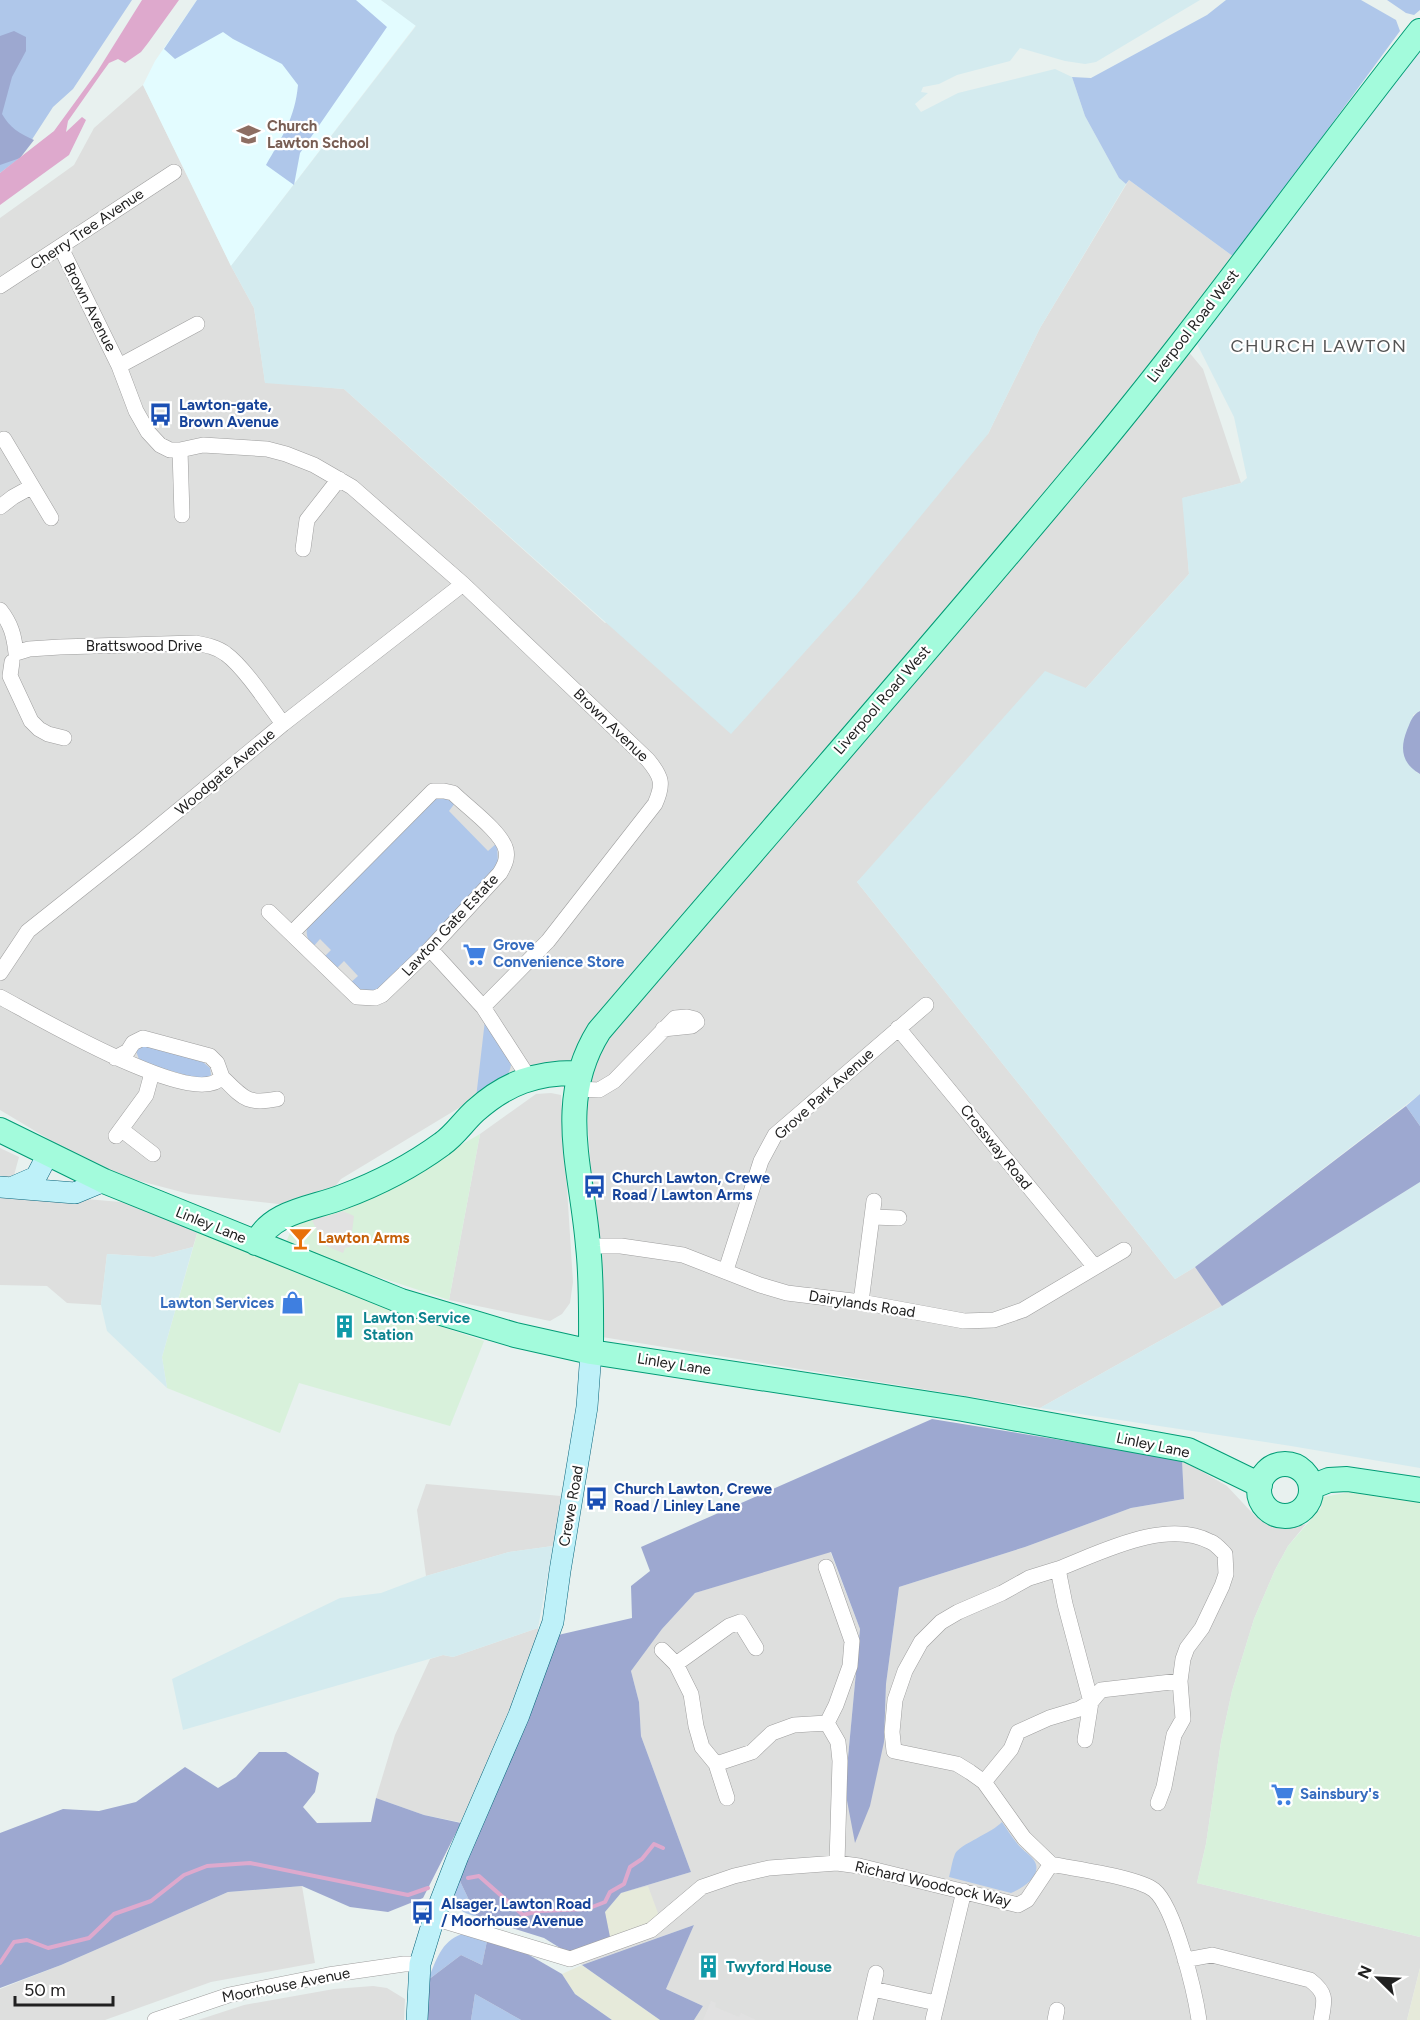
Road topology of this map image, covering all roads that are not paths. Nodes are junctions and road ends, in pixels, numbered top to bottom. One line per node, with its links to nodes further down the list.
1 (1420, 31): 33 (main road, Liverpool Road West)
2 (174, 172): 3 (street, Cherry Tree Avenue)
3 (61, 248): 4 (street, Cherry Tree Avenue); 6 (street, Brown Avenue)
4 (0, 286)
5 (196, 324): 6 (street, Brown Avenue)
6 (119, 366): 8 (street, Brown Avenue)
7 (4, 439): 10 (street)
8 (180, 450): 9 (street, Brown Avenue); 12 (street)
9 (339, 479): 14 (street); 15 (street, Brown Avenue)
10 (32, 487): 11 (street); 13 (street)
11 (0, 507)
12 (182, 515)
13 (51, 518)
14 (303, 549)
15 (463, 584): 18 (street, Woodgate Avenue); 26 (street, Brown Avenue)
16 (0, 610): 17 (street)
17 (10, 661): 18 (street, Brattswood Drive); 19 (street)
18 (283, 724): 23 (street, Woodgate Avenue)
19 (64, 738)
20 (270, 912): 21 (street, Lawton Gate Estate)
21 (292, 933): 22 (street, Lawton Gate Estate); 22 (street, Lawton Gate Estate)
22 (430, 949): 26 (street)
23 (0, 973)
24 (0, 997): 29 (street)
25 (926, 1005): 27 (street, Grove Park Avenue)
26 (483, 1007): 32 (street)
27 (898, 1028): 46 (street, Crossway Road); 47 (street, Grove Park Avenue)
28 (663, 1029): 33 (street)
29 (115, 1058): 30 (street); 31 (street)
30 (152, 1074): 31 (street); 37 (street)
31 (222, 1077): 34 (street)
32 (529, 1078): 33 (main road); 43 (main road)
33 (577, 1081): 44 (main road, Crewe Road)
34 (277, 1099)
35 (0, 1130): 36 (main road, Linley Lane)
36 (48, 1154): 38 (main road, Linley Lane); 39 (main road)
37 (153, 1154)
38 (104, 1181): 39 (main road); 43 (main road, Linley Lane)
39 (6, 1187)
40 (874, 1201): 41 (street)
41 (873, 1217): 42 (street); 48 (street)
42 (899, 1218)
43 (256, 1243): 49 (main road, Linley Lane)
44 (589, 1246): 47 (street, Dairylands Road); 49 (main road, Crewe Road)
45 (1124, 1250): 46 (street, Dairylands Road)
46 (1094, 1266): 48 (street, Dairylands Road)
47 (726, 1270): 48 (street, Dairylands Road)
48 (861, 1302)
49 (591, 1352): 50 (main road, Linley Lane); 69 (main road, Crewe Road)
50 (1260, 1485): 51 (main road); 51 (main road)
51 (1311, 1487): 52 (main road)
52 (1420, 1490)
53 (826, 1567): 60 (street)
54 (1058, 1569): 58 (street); 59 (street); 63 (street)
55 (756, 1648): 57 (street)
56 (662, 1650): 57 (street)
57 (676, 1664): 62 (street)
58 (1180, 1681): 59 (street); 65 (street)
59 (1090, 1702): 61 (street); 63 (street)
60 (827, 1723): 62 (street); 66 (street)
61 (1085, 1740)
62 (716, 1764): 64 (street)
63 (984, 1782): 67 (street)
64 (727, 1798)
65 (1158, 1803)
66 (837, 1863): 68 (street, Richard Woodcock Way); 69 (street, Richard Woodcock Way)
67 (1051, 1864): 68 (street, Richard Woodcock Way); 70 (street)
68 (964, 1891): 74 (street)
69 (434, 1918): 71 (main road, Crewe Road)
70 (1185, 1960): 79 (street); 80 (street)
71 (420, 1964): 75 (street, Moorhouse Avenue); 76 (main road, Crewe Road)
72 (876, 1973): 73 (street)
73 (873, 1989): 74 (street); 77 (street)
74 (936, 2004): 78 (street)
75 (155, 2020)
76 (417, 2020)
77 (865, 2020)
78 (933, 2020)
79 (1198, 2020)
80 (1321, 2020)

